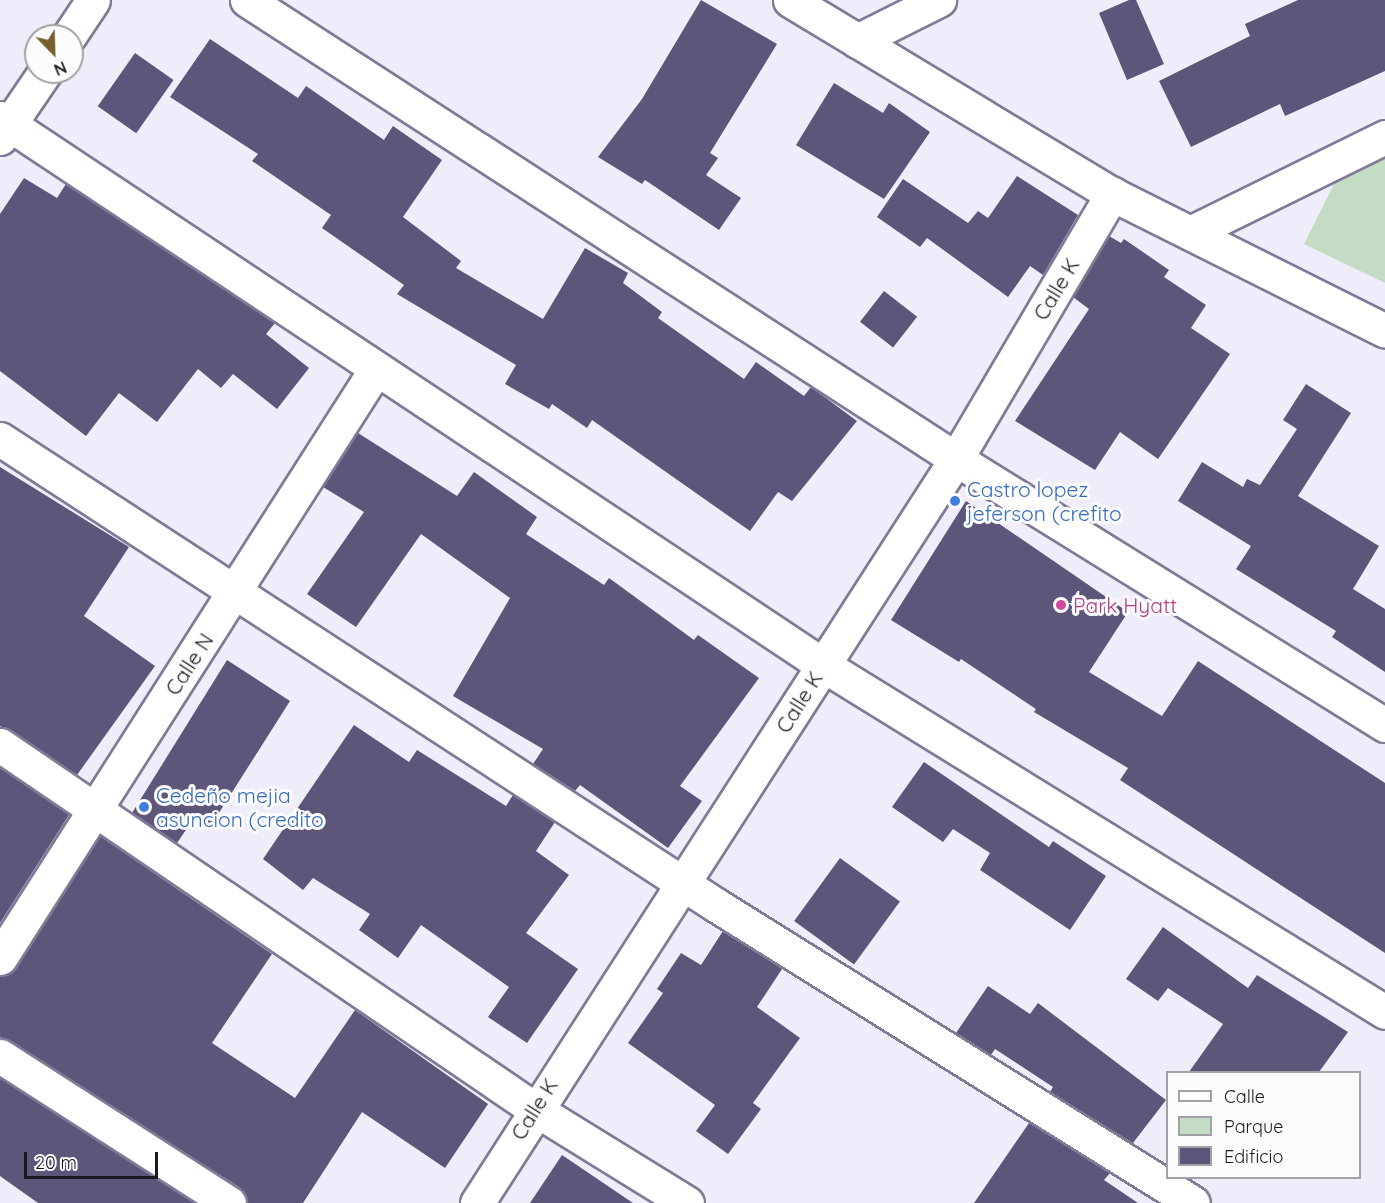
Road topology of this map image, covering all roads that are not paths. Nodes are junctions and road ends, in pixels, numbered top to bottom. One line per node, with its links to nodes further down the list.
1 (93, 0): 5 (street)
2 (247, 0): 15 (street)
3 (790, 0): 6 (street)
4 (939, 0): 6 (street)
5 (77, 24)
6 (857, 41): 10 (street)
7 (36, 84): 8 (street)
8 (3, 127): 13 (street)
9 (1385, 137): 11 (street)
10 (1112, 194): 11 (street); 15 (street, Calle K)
11 (1194, 231): 12 (street)
12 (1385, 331)
13 (376, 369): 16 (street, Calle N); 17 (street)
14 (0, 439): 16 (street)
15 (956, 459): 17 (street, Calle K); 18 (street)
16 (236, 592): 20 (street, Calle N); 21 (street)
17 (823, 664): 21 (street, Calle K); 23 (street)
18 (1385, 725)
19 (0, 745): 20 (street)
20 (96, 808): 22 (street, Calle N); 25 (street)
21 (684, 884): 25 (street, Calle K); 29 (street)
22 (0, 958)
23 (1385, 1012)
24 (0, 1056): 26 (street)
25 (533, 1108): 27 (street, Calle K); 28 (street)
26 (229, 1203)
27 (477, 1203)
28 (687, 1203)
29 (1193, 1203)

